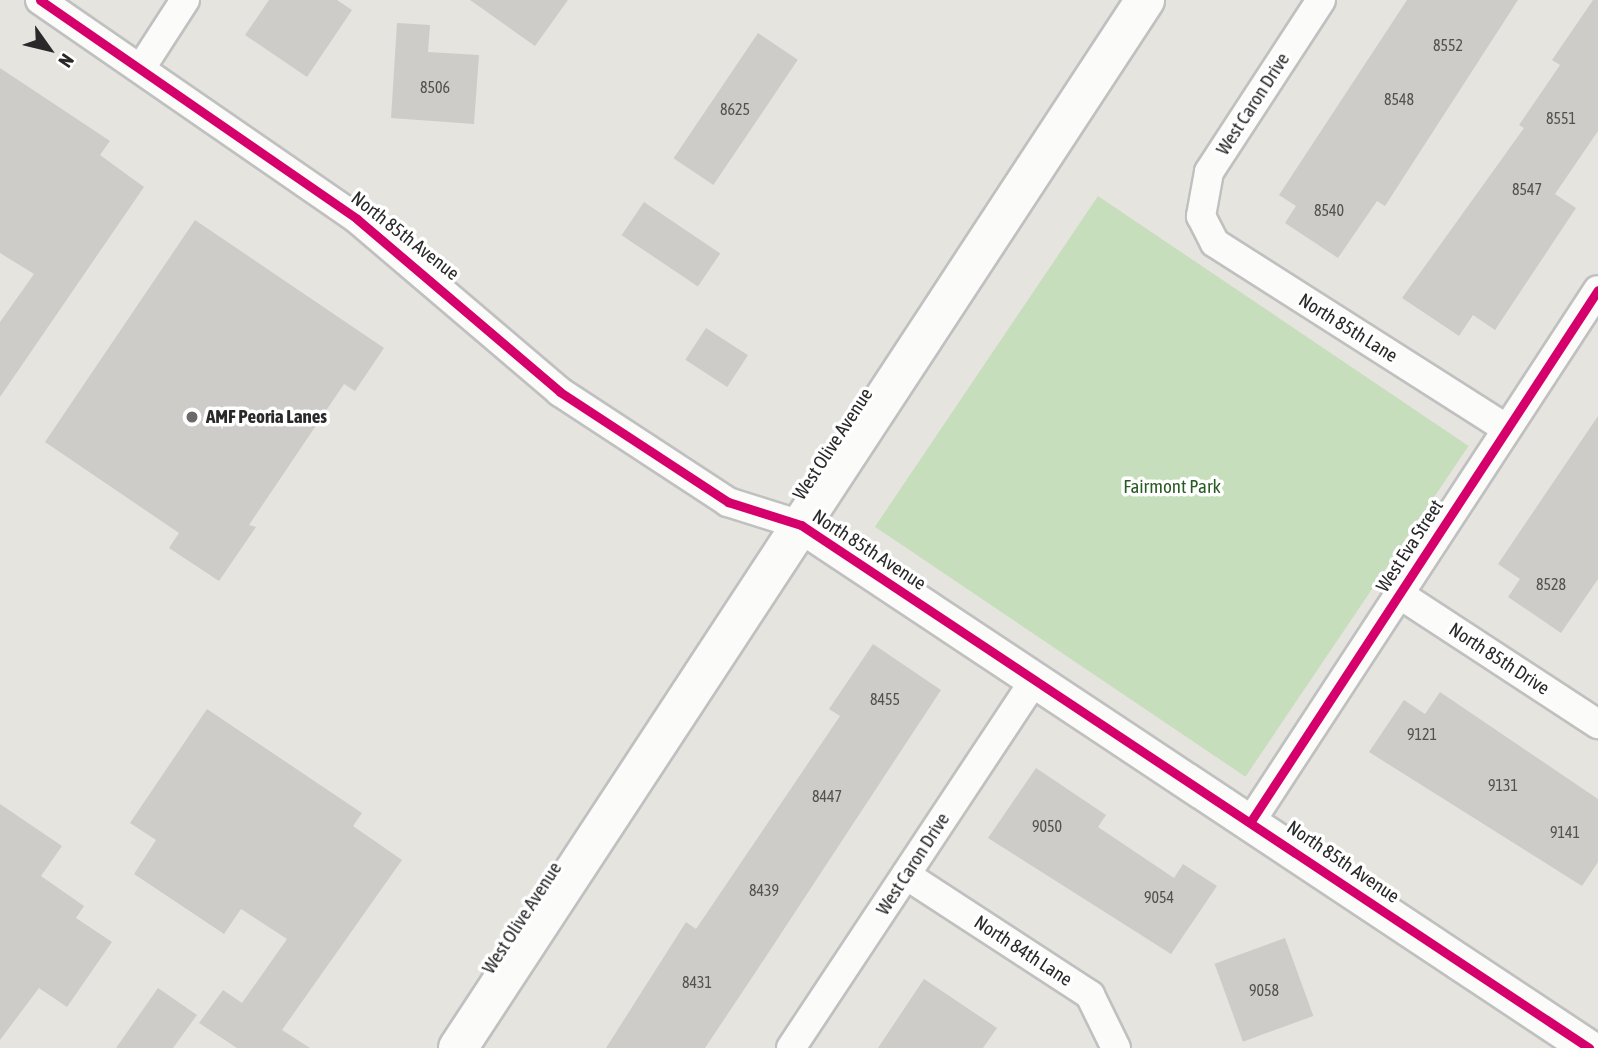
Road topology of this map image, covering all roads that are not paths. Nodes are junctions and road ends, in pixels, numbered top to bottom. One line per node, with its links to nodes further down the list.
1 (40, 0): 5 (street, North 85th Avenue)
2 (185, 0): 5 (street)
3 (1145, 0): 9 (main road, West Olive Avenue)
4 (1321, 0): 6 (street, West Caron Drive)
5 (141, 68): 9 (street, North 85th Avenue)
6 (1201, 216): 8 (street, North 85th Lane)
7 (1598, 290): 8 (street, West Eva Street)
8 (1507, 429): 10 (street, West Eva Street)
9 (800, 526): 11 (street, North 85th Avenue); 15 (main road, West Olive Avenue)
10 (1399, 594): 12 (street, North 85th Drive); 13 (street, West Eva Street)
11 (1035, 680): 13 (street, North 85th Avenue); 14 (street, West Caron Drive)
12 (1598, 724)
13 (1251, 821): 18 (street, North 85th Avenue)
14 (906, 875): 16 (street, West Caron Drive); 17 (street, North 84th Lane)
15 (458, 1048)
16 (791, 1048)
17 (1116, 1048)
18 (1589, 1048)

